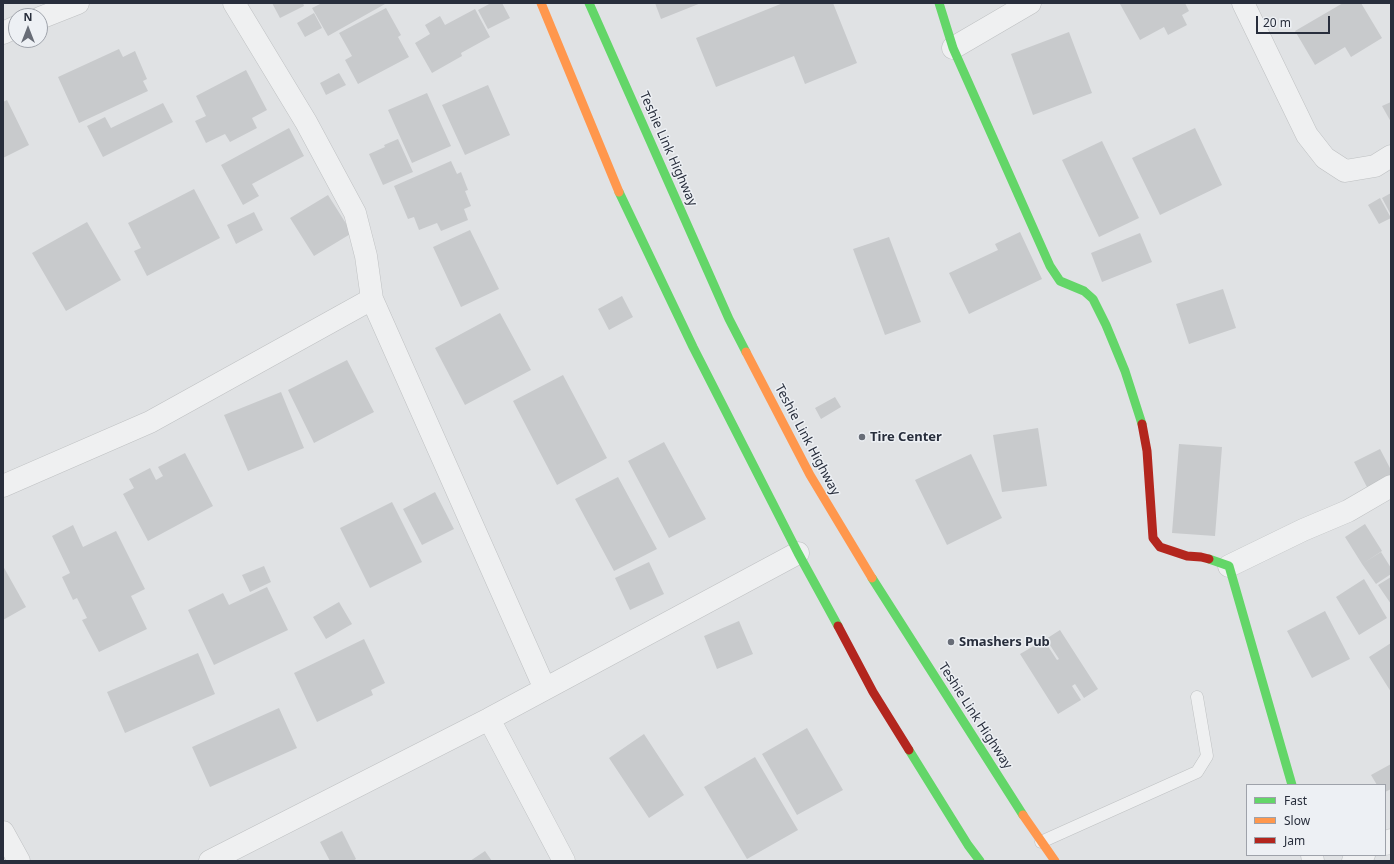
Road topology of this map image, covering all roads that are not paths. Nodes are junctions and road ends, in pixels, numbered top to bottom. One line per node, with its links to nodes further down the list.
1 (78, 3): 8 (street)
2 (234, 3): 11 (street)
3 (541, 3): 14 (main road)
4 (589, 3): 21 (main road, Teshie Link Highway)
5 (939, 3): 9 (main road)
6 (1030, 3): 9 (street)
7 (1243, 3): 10 (street)
8 (48, 15)
9 (953, 48): 15 (main road)
10 (1391, 156)
11 (372, 299): 12 (street); 16 (street)
12 (3, 486)
13 (1391, 486): 15 (street)
14 (798, 553): 16 (street); 26 (main road)
15 (1229, 566): 19 (main road)
16 (545, 689): 18 (street)
17 (1197, 697): 21 (lane)
18 (489, 719): 24 (street); 25 (street)
19 (1292, 784)
20 (3, 832): 23 (street)
21 (1041, 842): 27 (main road, Teshie Link Highway)
22 (1362, 856): 28 (street)
23 (19, 861)
24 (210, 861)
25 (564, 861)
26 (980, 861)
27 (1055, 861)
28 (1353, 861)

